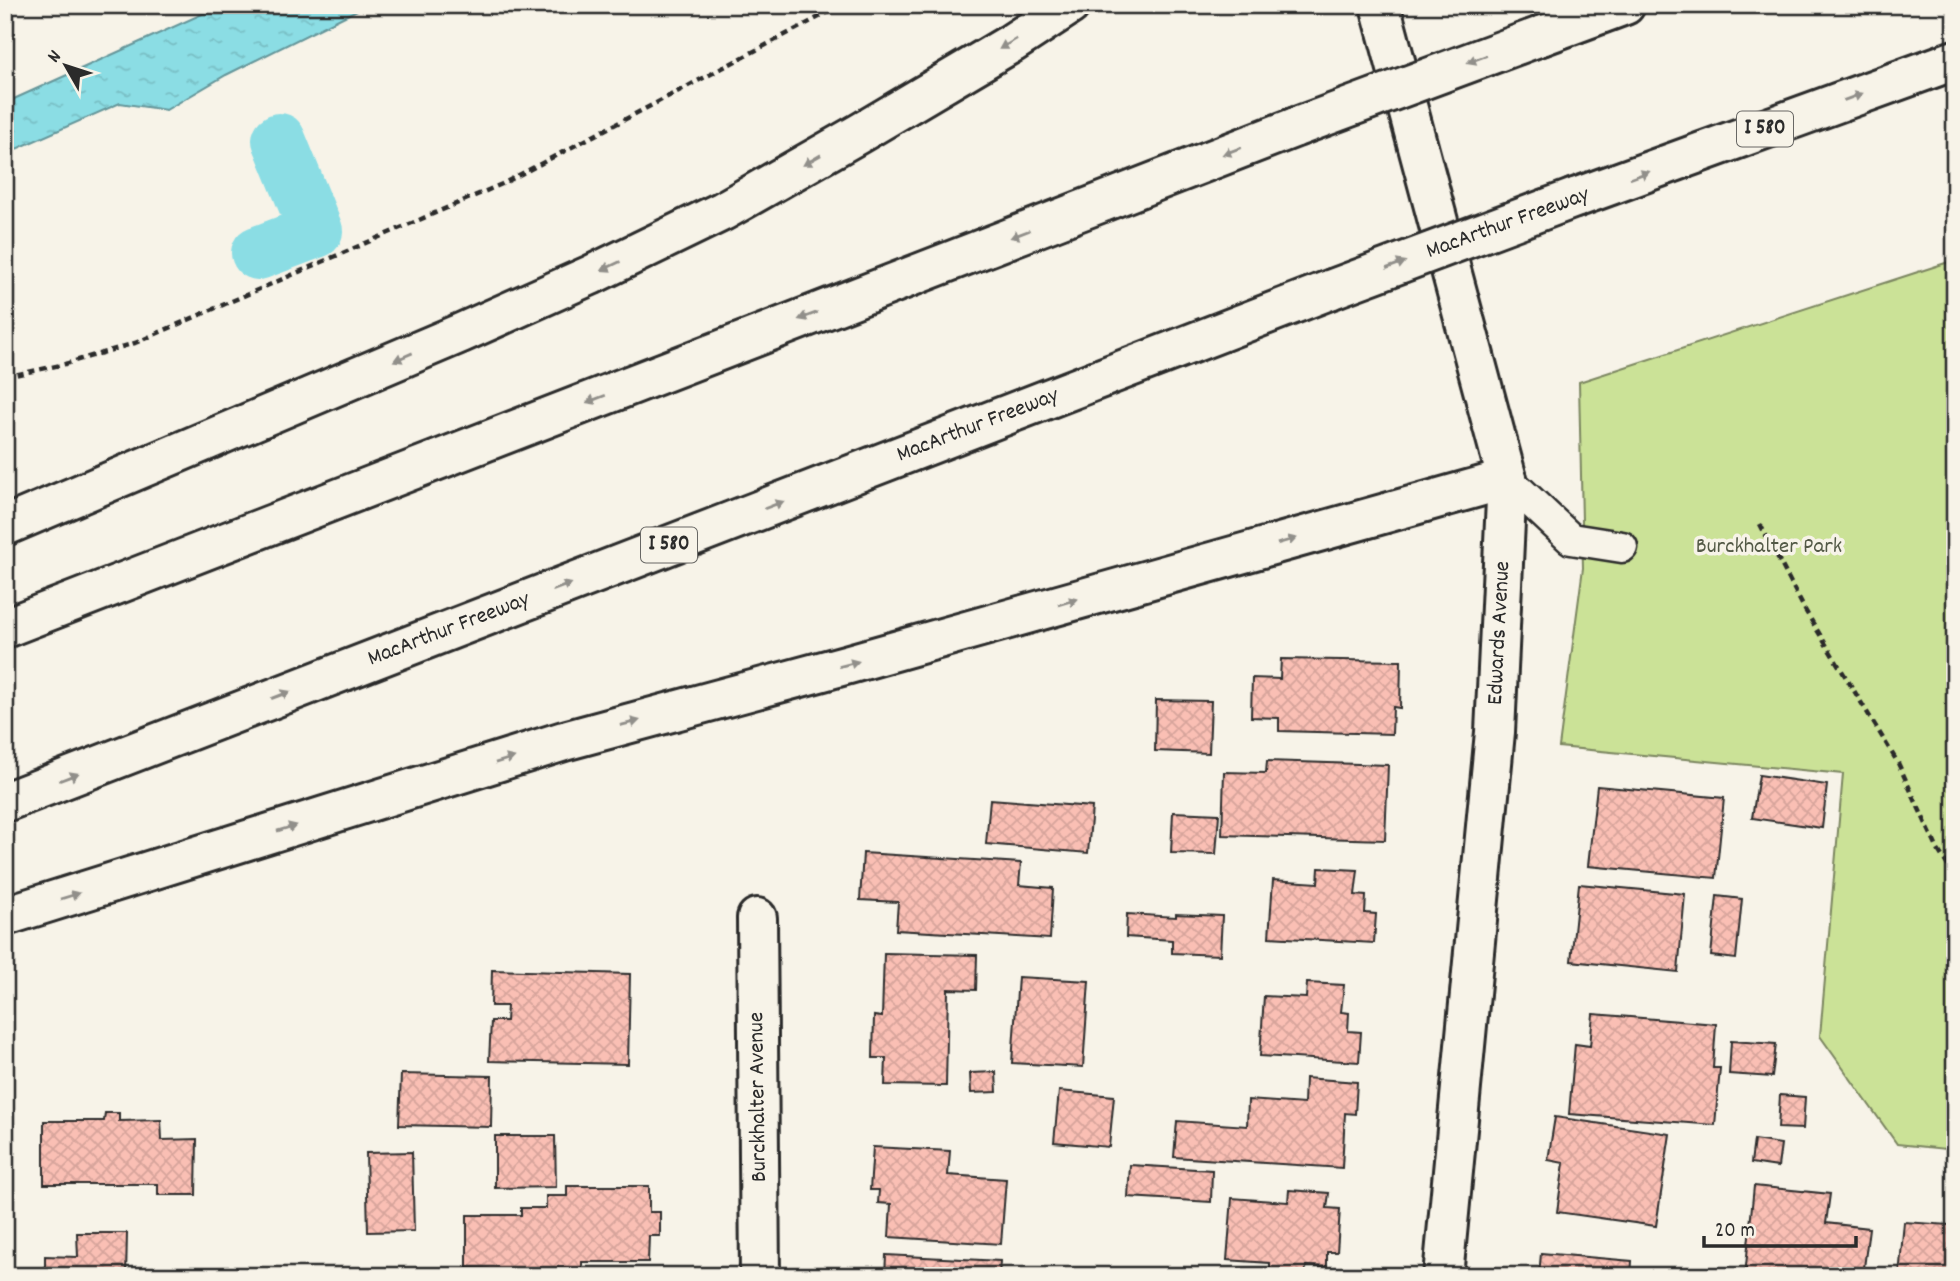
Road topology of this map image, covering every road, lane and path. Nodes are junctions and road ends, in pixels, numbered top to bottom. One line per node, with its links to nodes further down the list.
1 (842, 5): 6 (path)
2 (1070, 5): 9 (main road, one-way to 9)
3 (1380, 5): 7 (main road, Edwards Avenue)
4 (1625, 5): 11 (main road, one-way to 11, bridge)
5 (1955, 60): 12 (main road, MacArthur Freeway / I 580, one-way to 5, bridge)
6 (5, 377)
7 (1507, 479): 10 (lane); 14 (main road, one-way to 7); 17 (main road, Edwards Avenue)
8 (1760, 524): 13 (path)
9 (5, 526)
10 (1622, 547)
11 (5, 628)
12 (5, 802)
13 (1955, 877)
14 (5, 916)
15 (757, 918): 16 (main road, Burckhalter Avenue)
16 (761, 1276)
17 (1443, 1276)

